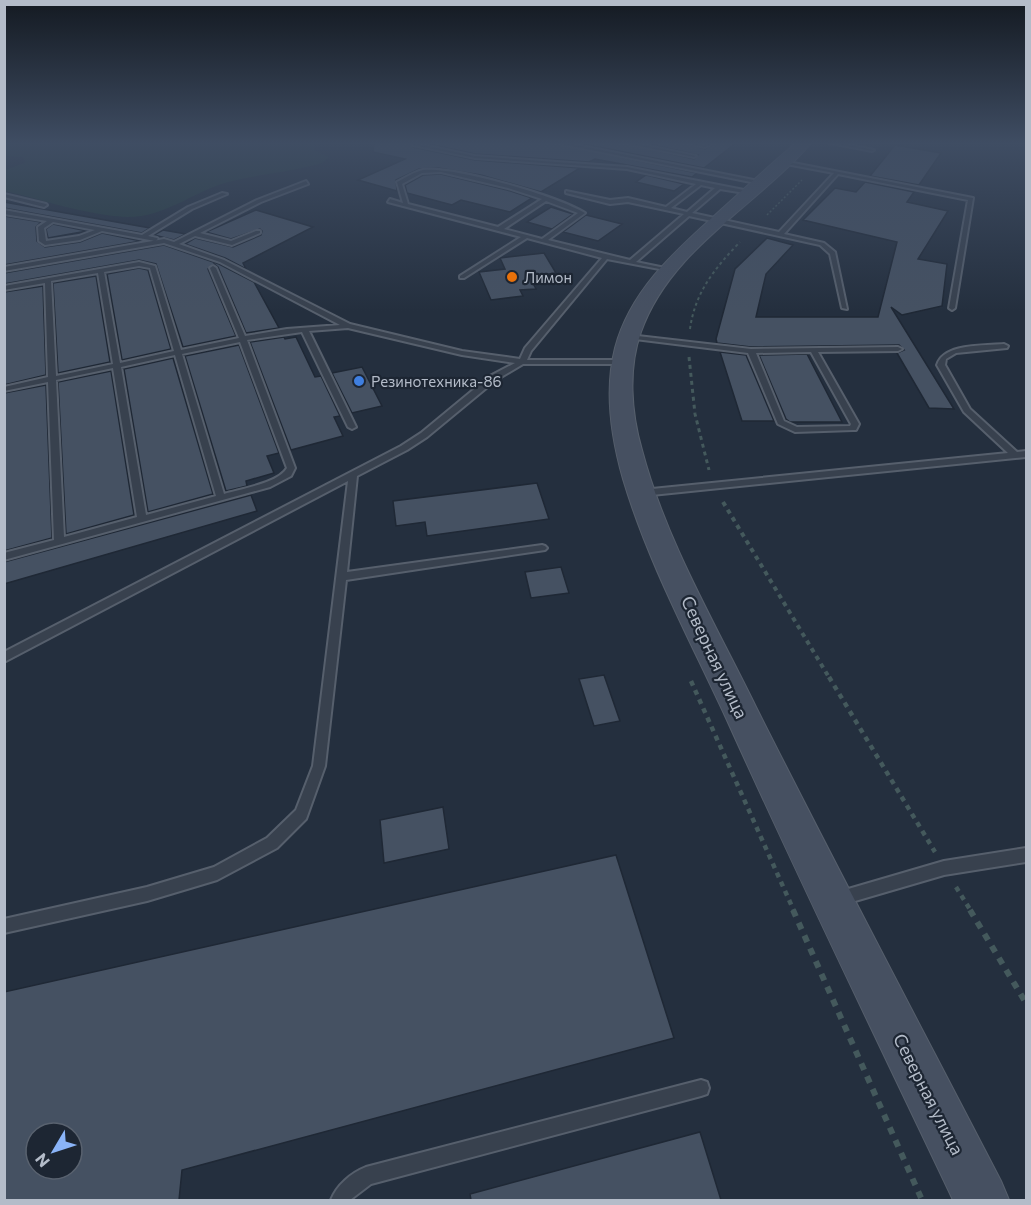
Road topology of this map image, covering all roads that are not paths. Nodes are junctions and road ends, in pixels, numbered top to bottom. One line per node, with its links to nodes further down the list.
1 (17, 198): 12 (lane)
2 (214, 198): 23 (lane)
3 (266, 198): 22 (lane)
4 (404, 198): 13 (lane)
5 (594, 198): 14 (lane)
6 (681, 198): 14 (lane)
7 (731, 198): 16 (main road, Северная улица)
8 (813, 198): 21 (lane)
9 (967, 198): 38 (lane)
10 (546, 199): 19 (lane); 26 (lane)
11 (390, 201): 13 (lane)
12 (44, 205)
13 (406, 205): 19 (lane)
14 (667, 209): 16 (lane)
15 (4, 212): 17 (lane)
16 (704, 216): 21 (lane); 29 (lane); 32 (main road, Северная улица)
17 (52, 221): 18 (lane); 18 (lane)
18 (101, 230): 23 (lane)
19 (498, 230): 24 (lane)
20 (258, 232): 22 (lane)
21 (781, 233): 37 (lane)
22 (195, 234): 27 (lane)
23 (143, 237): 25 (lane)
24 (525, 237): 26 (lane); 34 (lane)
25 (164, 241): 27 (lane); 31 (lane)
26 (543, 241): 28 (lane)
27 (175, 244): 39 (lane)
28 (606, 257): 29 (lane); 48 (lane)
29 (632, 262): 32 (lane)
30 (213, 268): 41 (lane)
31 (4, 269)
32 (668, 270): 44 (main road, Северная улица)
33 (101, 271): 35 (lane); 47 (lane); 49 (lane)
34 (462, 277)
35 (48, 280): 36 (lane); 50 (lane)
36 (4, 288)
37 (845, 308)
38 (952, 308)
39 (348, 326): 40 (lane); 48 (lane)
40 (305, 330): 41 (lane); 52 (lane)
41 (243, 339): 47 (lane); 57 (lane)
42 (1004, 346): 54 (lane)
43 (898, 349): 46 (lane)
44 (625, 350): 45 (lane); 48 (lane); 56 (main road, Северная улица)
45 (751, 351): 46 (lane); 46 (lane)
46 (814, 351)
47 (178, 352): 49 (lane); 57 (lane)
48 (522, 362): 55 (lane)
49 (117, 366): 50 (lane); 58 (lane)
50 (52, 379): 51 (lane); 59 (lane)
51 (4, 389)
52 (352, 427)
53 (1026, 454): 54 (lane)
54 (1016, 456): 56 (lane)
55 (353, 476): 62 (lane); 63 (lane)
56 (642, 493): 65 (main road, Северная улица)
57 (221, 498): 58 (lane)
58 (142, 519): 59 (lane)
59 (59, 542): 61 (lane)
60 (542, 548): 62 (lane)
61 (4, 557)
62 (341, 577): 66 (lane)
63 (4, 658)
64 (1026, 855): 65 (lane)
65 (832, 900): 69 (main road, Северная улица)
66 (4, 926)
67 (701, 1088): 68 (lane)
68 (340, 1200)
69 (982, 1200)

